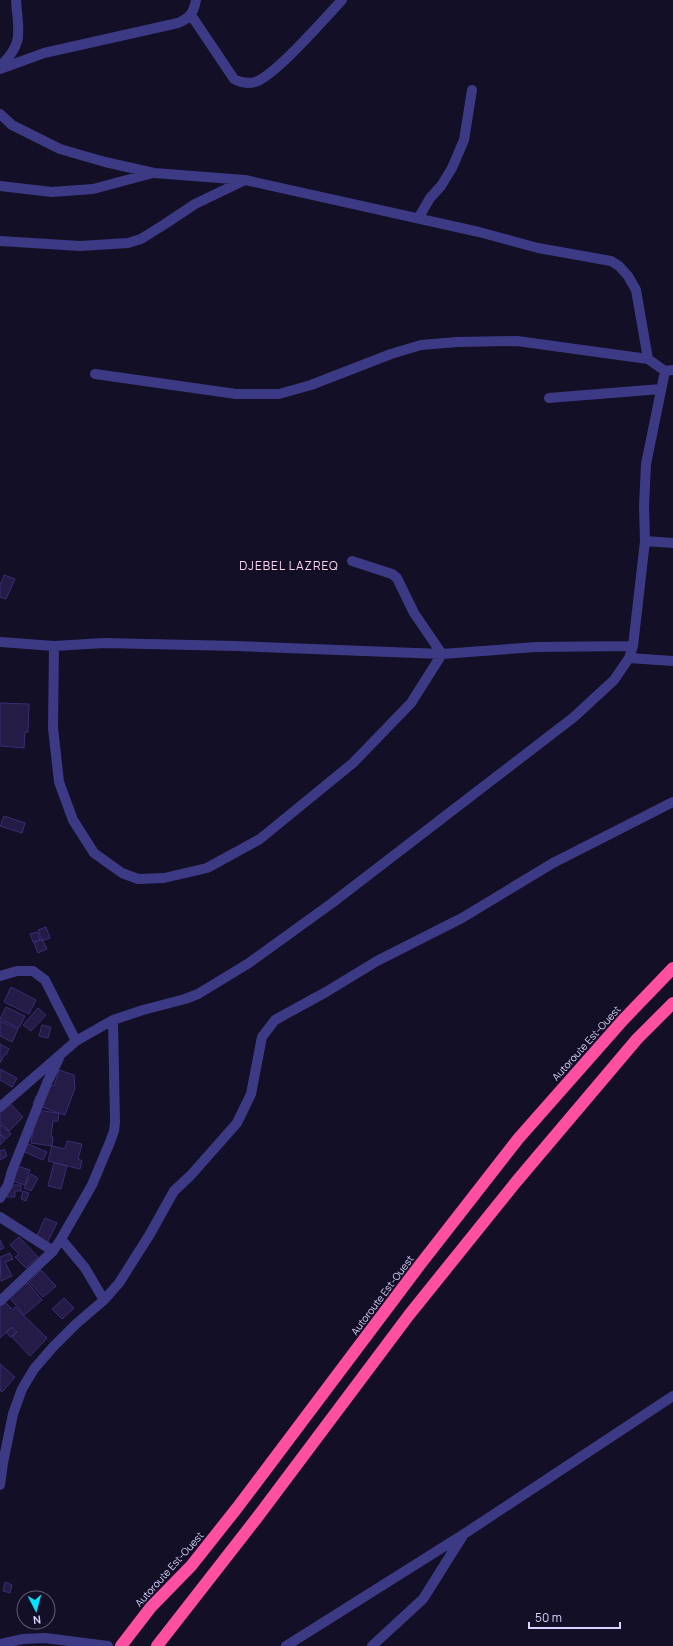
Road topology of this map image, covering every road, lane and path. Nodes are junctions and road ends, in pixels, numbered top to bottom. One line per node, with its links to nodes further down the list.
1 (16, 0): 5 (street)
2 (196, 0): 4 (street)
3 (342, 0): 4 (street)
4 (191, 15): 5 (street)
5 (0, 67)
6 (472, 90): 11 (street)
7 (0, 114): 8 (street)
8 (154, 173): 9 (street); 10 (street)
9 (245, 180): 11 (street); 12 (street)
10 (0, 186)
11 (419, 217): 13 (street)
12 (0, 240)
13 (648, 359): 14 (street); 15 (street)
14 (669, 371): 16 (street)
15 (95, 374)
16 (661, 389): 17 (street); 18 (street)
17 (549, 398)
18 (645, 541): 19 (street); 23 (street)
19 (673, 544)
20 (352, 561): 24 (street)
21 (0, 642): 22 (street)
22 (54, 646): 24 (street); 24 (street)
23 (633, 646): 24 (street); 25 (street)
24 (442, 654)
25 (629, 658): 26 (street); 31 (street)
26 (673, 661)
27 (673, 802): 39 (street)
28 (673, 968): 46 (highway, Autoroute Est-Ouest)
29 (0, 976): 32 (street)
30 (673, 1003): 47 (highway)
31 (113, 1020): 32 (street); 37 (street)
32 (76, 1041): 33 (street)
33 (61, 1054): 34 (street); 35 (street)
34 (0, 1107)
35 (0, 1198)
36 (0, 1217): 38 (street)
37 (61, 1239): 38 (street); 39 (street)
38 (53, 1251): 40 (street)
39 (104, 1300): 42 (street)
40 (0, 1301)
41 (673, 1396): 43 (street)
42 (0, 1485)
43 (464, 1534): 48 (street); 49 (street)
44 (0, 1644): 45 (street)
45 (108, 1646)
46 (121, 1646)
47 (156, 1646)
48 (286, 1646)
49 (372, 1646)

